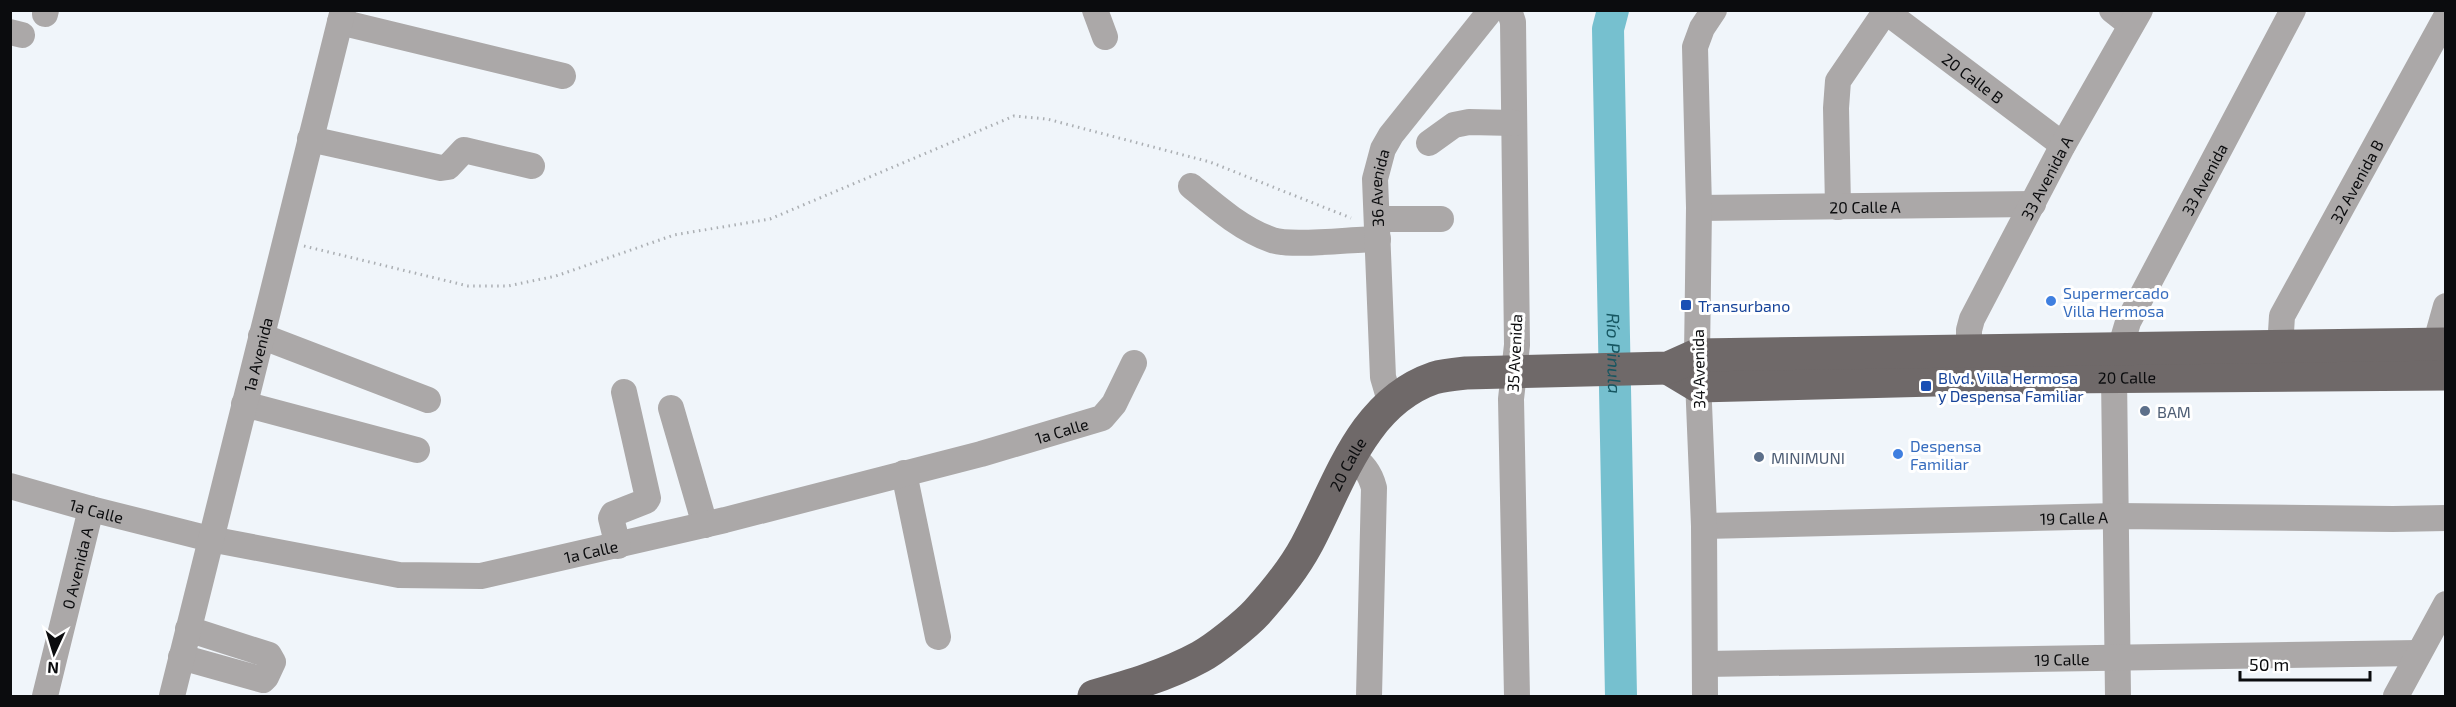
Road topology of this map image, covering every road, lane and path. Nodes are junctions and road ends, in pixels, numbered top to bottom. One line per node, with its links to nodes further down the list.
1 (1095, 10): 10 (street)
2 (1491, 10): 22 (street, 36 Avenida)
3 (1509, 10): 12 (street, 35 Avenida)
4 (1714, 10): 20 (street, 34 Avenida)
5 (2294, 10): 30 (street, 33 Avenida)
6 (1884, 11): 15 (street, 20 Calle B); 19 (street)
7 (2128, 15): 15 (street, 33 Avenida A)
8 (341, 16): 11 (street); 13 (street, 1a Avenida)
9 (2445, 17): 26 (street, 32 Avenida B)
10 (1106, 37)
11 (563, 76)
12 (1514, 123): 14 (street); 32 (street, 35 Avenida)
13 (310, 140): 16 (street); 23 (street, 1a Avenida)
14 (1430, 143)
15 (2063, 146): 18 (street, 33 Avenida A)
16 (532, 166)
17 (1191, 186): 22 (street)
18 (2033, 204): 19 (street, 20 Calle A); 27 (street, 33 Avenida A)
19 (1838, 207): 20 (street, 20 Calle A)
20 (1699, 208): 31 (street, 34 Avenida)
21 (1441, 219): 22 (street)
22 (1377, 229): 23 (path); 35 (street, 36 Avenida)
23 (285, 242): 25 (street, 1a Avenida)
24 (2445, 306): 28 (street)
25 (261, 336): 34 (street); 36 (street, 1a Avenida)
26 (2280, 348): 28 (main road, 20 Calle); 30 (main road, 20 Calle)
27 (1969, 351): 30 (main road, 20 Calle); 31 (main road, 20 Calle)
28 (2444, 354): 30 (main road, 20 Calle)
29 (1134, 363): 40 (street, 1a Calle)
30 (2117, 363): 31 (main road, 20 Calle); 43 (street, 33 Avenida)
31 (1677, 370): 32 (main road, 20 Calle); 46 (street, 34 Avenida)
32 (1514, 372): 35 (main road, 20 Calle); 60 (street, 35 Avenida)
33 (624, 392): 48 (street)
34 (428, 400)
35 (1393, 401): 39 (main road, 20 Calle)
36 (244, 404): 38 (street); 47 (street, 1a Avenida)
37 (671, 408): 45 (street)
38 (417, 450)
39 (1350, 454): 58 (main road, 20 Calle); 59 (street)
40 (904, 473): 45 (street, 1a Calle); 51 (street)
41 (10, 486): 42 (street, 1a Calle)
42 (91, 509): 47 (street, 1a Calle); 56 (street, 0 Avenida A)
43 (2117, 516): 44 (street, 19 Calle A); 46 (street, 19 Calle A); 53 (street, 33 Avenida)
44 (2445, 518)
45 (705, 525): 48 (street, 1a Calle)
46 (1704, 526): 55 (street, 34 Avenida)
47 (210, 539): 48 (street, 1a Calle); 50 (street, 1a Avenida)
48 (618, 546)
49 (2445, 604): 52 (street)
50 (188, 629): 54 (street, 1a Avenida); 54 (street)
51 (938, 637)
52 (2418, 653): 53 (street, 19 Calle); 63 (street)
53 (2117, 656): 55 (street, 19 Calle); 62 (street, 33 Avenida)
54 (181, 657): 57 (street, 1a Avenida)
55 (1705, 664): 61 (street, 34 Avenida)
56 (45, 696)
57 (172, 696)
58 (1094, 696)
59 (1369, 696)
60 (1517, 696)
61 (1705, 696)
62 (2118, 696)
63 (2396, 696)

